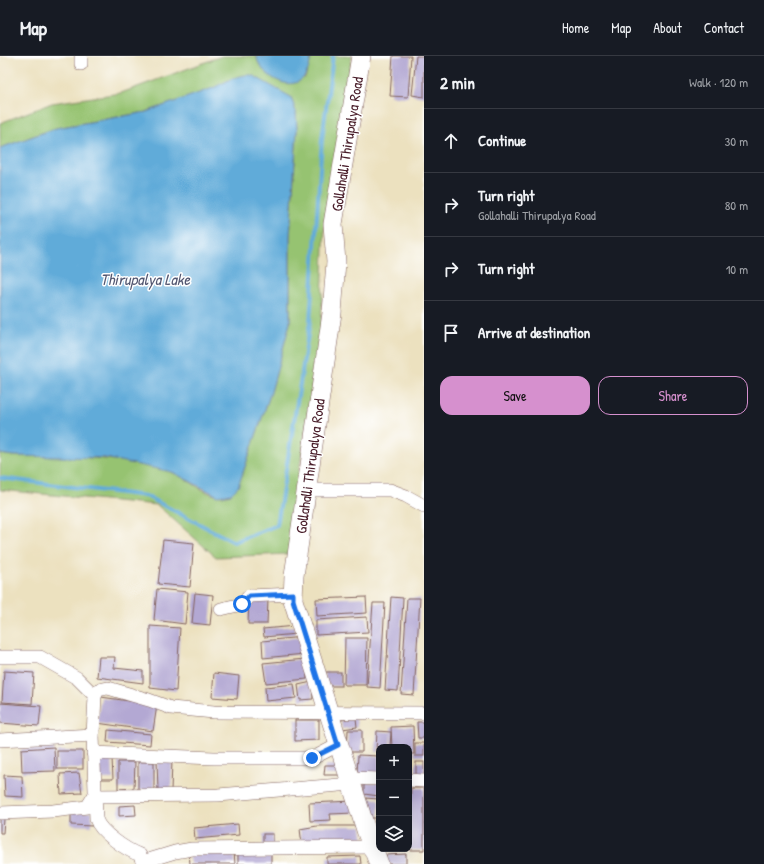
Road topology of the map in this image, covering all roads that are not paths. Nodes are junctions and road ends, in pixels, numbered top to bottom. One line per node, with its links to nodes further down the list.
1 (361, 56): 2 (street, Gollahalli Thirupalya Road)
2 (306, 490): 3 (street); 4 (street, Gollahalli Thirupalya Road)
3 (424, 506)
4 (293, 594): 5 (street); 8 (street, Gollahalli Thirupalya Road)
5 (220, 609)
6 (0, 657): 7 (street)
7 (95, 696): 8 (street); 10 (street)
8 (328, 712): 9 (street); 12 (street, Gollahalli Thirupalya Road)
9 (424, 714)
10 (93, 735): 11 (street); 13 (street)
11 (0, 740)
12 (338, 745): 13 (street); 16 (street, Gollahalli Thirupalya Road)
13 (93, 753): 18 (street)
14 (376, 779): 16 (street)
15 (412, 780): 17 (street)
16 (351, 781): 18 (street); 20 (street, Gollahalli Thirupalya Road)
17 (424, 781)
18 (94, 796): 19 (street); 21 (street)
19 (0, 813)
20 (376, 855): 21 (street)
21 (142, 863)

